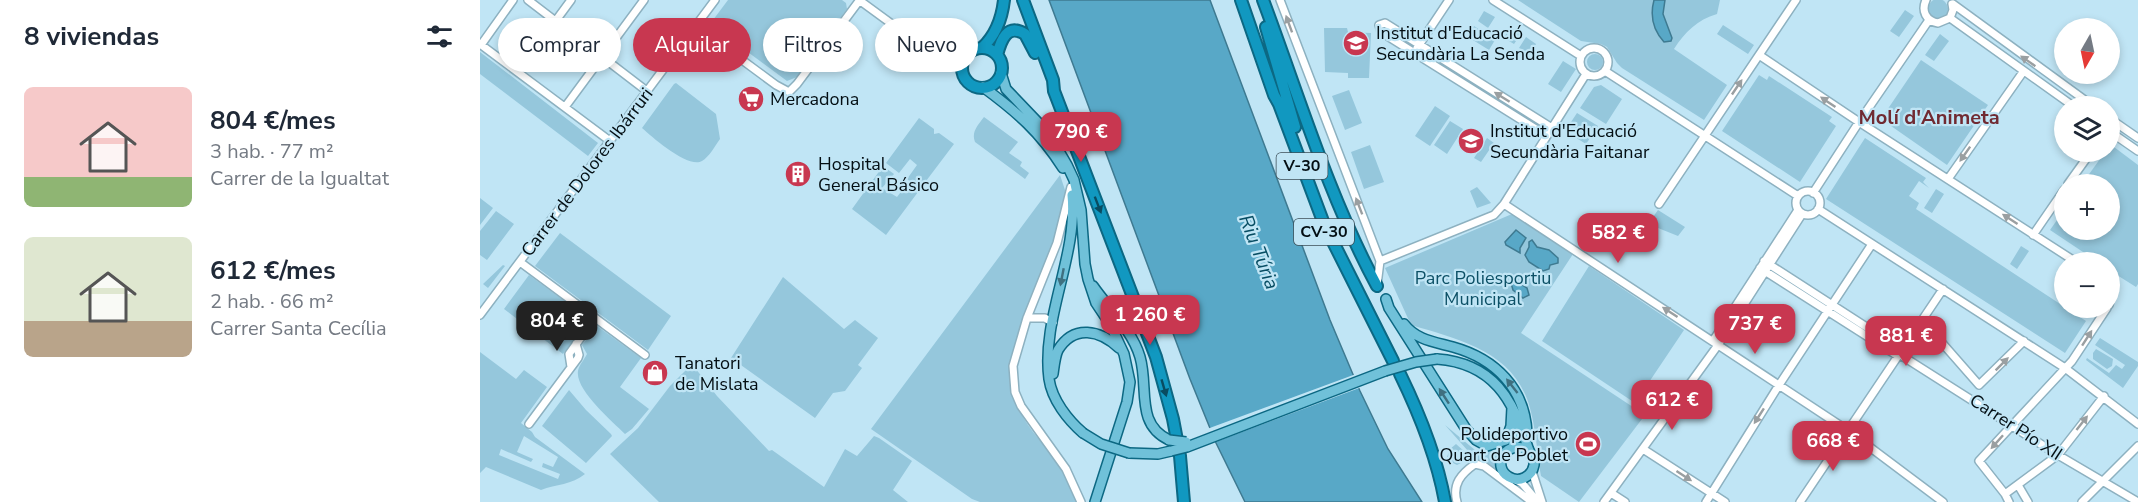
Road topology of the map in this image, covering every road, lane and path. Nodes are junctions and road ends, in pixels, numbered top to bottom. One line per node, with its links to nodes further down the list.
1 (513, 0): 25 (street)
2 (528, 0): 18 (street)
3 (571, 0): 19 (street)
4 (644, 0): 24 (street)
5 (859, 0): 21 (street); 34 (street)
6 (1004, 0): 27 (highway)
7 (1023, 0): 45 (highway)
8 (1241, 0): 47 (highway, V-30)
9 (1261, 0): 70 (highway); 72 (highway)
10 (1280, 0): 74 (street, one-way to 10)
11 (1449, 0): 26 (street)
12 (1493, 0): 32 (street)
13 (1796, 0): 31 (street)
14 (1926, 0): 23 (street)
15 (704, 1): 17 (street)
16 (1952, 2): 22 (street); 49 (street, one-way to 16)
17 (713, 3): 20 (street, Carrer de Dolores Ibárruri)
18 (550, 18)
19 (558, 18)
20 (702, 18)
21 (884, 18)
22 (1950, 18): 23 (street); 41 (street)
23 (1929, 20): 51 (street)
24 (621, 31)
25 (481, 44): 33 (street)
26 (1419, 44): 29 (street); 29 (street); 53 (street, one-way to 26)
27 (982, 48): 28 (highway); 30 (highway)
28 (978, 49)
29 (1414, 53): 54 (street)
30 (997, 55): 42 (highway); 45 (highway)
31 (1759, 55): 51 (street, one-way to 31); 55 (street, one-way to 31)
32 (1581, 56): 36 (street); 43 (street)
33 (498, 57)
34 (751, 67)
35 (621, 71): 46 (street)
36 (1605, 71): 43 (street); 55 (street)
37 (518, 72): 50 (street)
38 (591, 72): 50 (street)
39 (663, 72): 46 (street, Carrer de Dolores Ibárruri)
40 (963, 72): 44 (highway)
41 (2023, 72): 48 (street); 60 (street, one-way to 60)
42 (1001, 73): 44 (highway); 77 (main road)
43 (1586, 74): 53 (street)
44 (983, 87): 61 (main road)
45 (1054, 91): 121 (highway, one-way to 121)
46 (648, 92): 58 (street, Carrer de Dolores Ibárruri)
47 (1274, 95): 70 (highway, V-30); 94 (highway, CV-30)
48 (2058, 96)
49 (2079, 96)
50 (565, 107): 58 (street)
51 (1859, 122): 60 (street); 62 (street)
52 (2120, 126): 56 (street)
53 (1552, 128): 54 (street)
54 (1547, 135): 64 (street)
55 (1706, 136): 63 (street); 65 (street)
56 (2138, 138)
57 (2120, 139): 59 (street)
58 (610, 141): 75 (street, Carrer de Dolores Ibárruri)
59 (2138, 152)
60 (1948, 179): 69 (street, one-way to 60)
61 (1071, 187): 84 (street); 87 (main road, one-way to 87)
62 (1813, 193): 63 (street); 67 (street)
63 (1798, 196): 68 (street)
64 (1504, 204): 74 (street); 89 (street, one-way to 64)
65 (1659, 204)
66 (2054, 204): 69 (street)
67 (1818, 209): 68 (street); 71 (street)
68 (1800, 212): 76 (street)
69 (2033, 234): 73 (street)
70 (1331, 236): 94 (highway, V-30)
71 (1872, 244): 79 (street); 81 (street)
72 (1358, 251): 74 (street); 78 (highway)
73 (2061, 252)
74 (1380, 261): 78 (street)
75 (520, 262): 82 (street, Carrer de Dolores Ibárruri); 83 (street)
76 (1764, 266): 81 (street, Carrer Pío XII); 89 (street)
77 (1088, 279): 91 (main road); 103 (main road, bridge)
78 (1377, 286): 80 (main road)
79 (1943, 290): 86 (street); 88 (street)
80 (1386, 300): 98 (main road, one-way to 80); 104 (main road, one-way to 80)
81 (1831, 309): 90 (street, Carrer Pío XII); 95 (street)
82 (480, 315)
83 (595, 318): 92 (street); 99 (street)
84 (1027, 318): 87 (street); 119 (street)
85 (2100, 318): 93 (street, one-way to 85)
86 (1922, 320): 88 (street, one-way to 88); 90 (street)
87 (1053, 323): 97 (main road)
88 (2024, 341): 93 (street)
89 (1716, 343): 95 (street); 107 (street)
90 (1900, 353): 101 (street, Carrer Pío XII); 102 (street)
91 (1124, 354): 97 (main road); 120 (main road)
92 (645, 355)
93 (2065, 368): 96 (street); 101 (street)
94 (1392, 369): 98 (main road, bridge); 103 (main road); 117 (highway, CV-30)
95 (1779, 386): 102 (street); 115 (street, one-way to 115)
96 (2104, 396): 100 (street); 108 (street, one-way to 96)
97 (1058, 403): 103 (main road, bridge)
98 (1512, 407): 104 (main road); 106 (main road)
99 (529, 424)
100 (2138, 424)
101 (2012, 425): 108 (street, Carrer Pío XII); 116 (street, one-way to 116)
102 (1847, 429): 130 (street); 131 (street)
103 (1186, 444)
104 (1528, 446): 106 (main road); 109 (main road)
105 (2138, 446): 112 (street)
106 (1513, 447): 110 (main road)
107 (1643, 449): 114 (street); 115 (street, one-way to 115)
108 (2058, 454): 112 (street, Carrer Pío XII); 113 (street)
109 (1532, 471): 111 (main road); 125 (street)
110 (1500, 474): 111 (main road); 122 (street); 123 (street)
111 (1516, 480): 124 (street)
112 (2102, 480): 118 (street, Carrer Pío XII); 134 (street)
113 (2018, 485): 116 (street); 133 (street)
114 (1611, 493): 126 (street); 127 (street)
115 (1710, 493): 128 (street); 129 (street)
116 (2005, 494): 132 (street)
117 (1441, 497)
118 (2135, 499)
119 (1081, 502)
120 (1095, 502)
121 (1185, 502)
122 (1457, 502)
123 (1532, 502)
124 (1538, 502)
125 (1542, 502)
126 (1604, 502)
127 (1625, 502)
128 (1706, 502)
129 (1725, 502)
130 (1800, 502)
131 (1943, 502)
132 (2009, 502)
133 (2028, 502)
134 (2082, 502)

